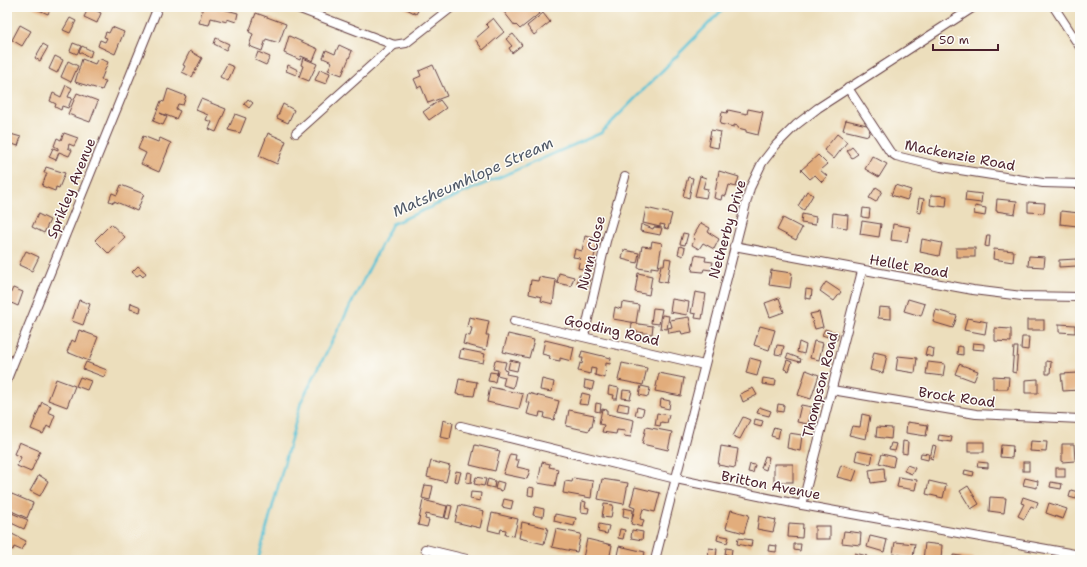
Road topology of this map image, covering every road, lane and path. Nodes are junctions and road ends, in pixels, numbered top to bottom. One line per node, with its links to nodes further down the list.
1 (158, 7): 18 (street, Sprikley Avenue)
2 (295, 7): 6 (street)
3 (452, 7): 6 (street)
4 (974, 7): 8 (street, Netherby Drive)
5 (1054, 7): 7 (street)
6 (394, 45): 9 (street)
7 (1080, 47)
8 (848, 88): 11 (street, Mackenzie Road); 12 (street, Netherby Drive)
9 (296, 133)
10 (624, 177): 16 (street, Nunn Close)
11 (1080, 184)
12 (734, 246): 13 (street, Hellet Road); 17 (street, Netherby Drive)
13 (862, 271): 14 (street, Hellet Road); 19 (street, Thompson Road)
14 (1080, 297)
15 (514, 321): 16 (street, Gooding Road)
16 (584, 336): 17 (street, Gooding Road)
17 (704, 364): 22 (street, Netherby Drive)
18 (7, 379)
19 (832, 390): 20 (street, Brock Road); 23 (street, Thompson Road)
20 (1080, 419)
21 (461, 426): 22 (street, Britton Avenue)
22 (676, 479): 23 (street, Britton Avenue); 27 (street, Netherby Drive)
23 (802, 505): 25 (street, Britton Avenue)
24 (425, 549): 26 (street)
25 (1080, 555)
26 (471, 560)
27 (655, 560)

